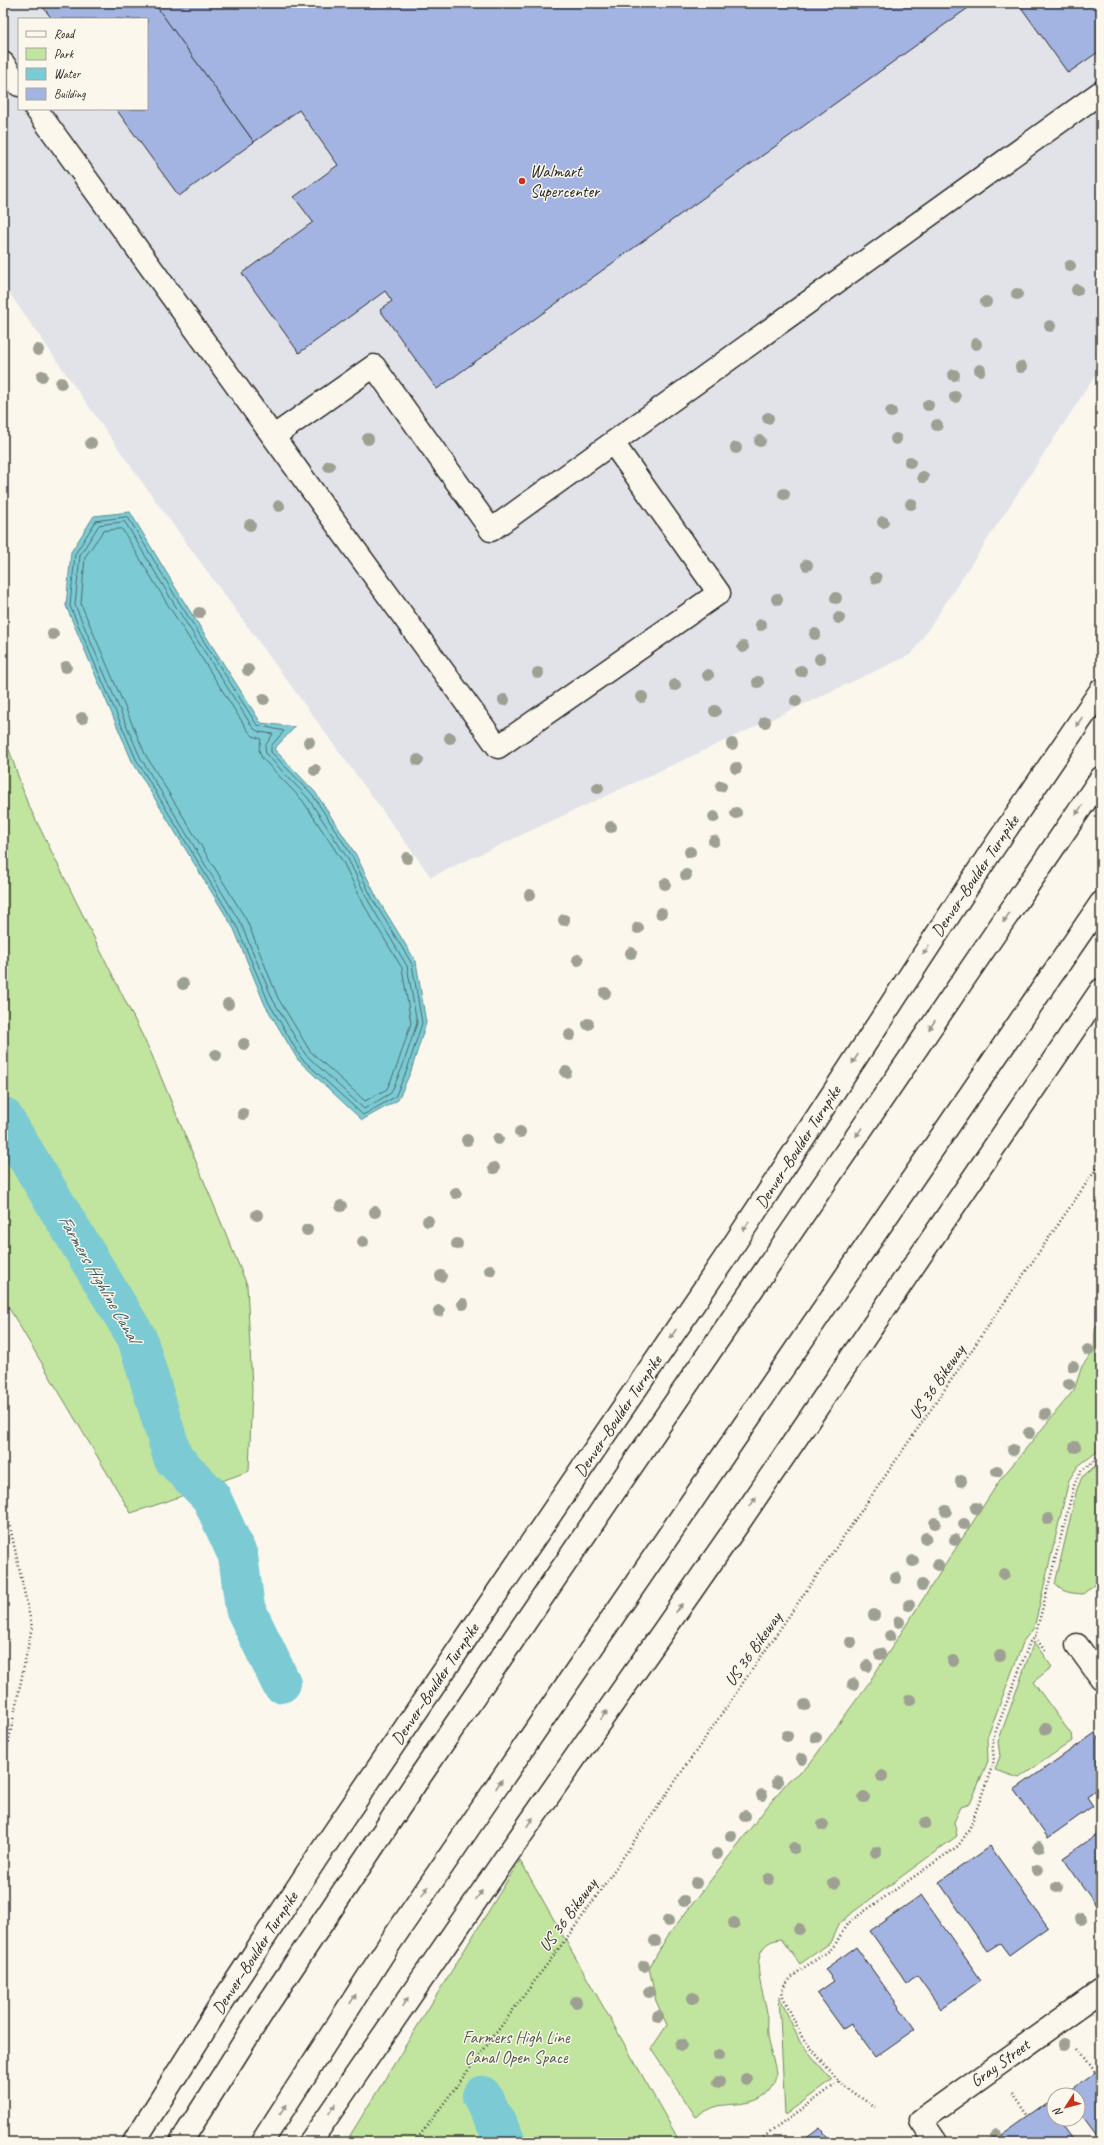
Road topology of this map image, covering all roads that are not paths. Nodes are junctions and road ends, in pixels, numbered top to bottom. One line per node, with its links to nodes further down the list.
1 (3, 63): 2 (main road)
2 (18, 84)
3 (1101, 92): 6 (main road)
4 (37, 110): 5 (main road)
5 (274, 436): 6 (main road); 6 (main road)
6 (613, 442)
7 (1101, 690): 14 (main road, Denver–Boulder Turnpike, one-way to 14)
8 (1101, 778): 15 (main road, one-way to 15)
9 (1101, 903): 16 (main road, one-way to 9)
10 (1101, 990): 17 (main road, one-way to 10)
11 (1077, 1645): 12 (main road)
12 (1101, 1678)
13 (1101, 1991): 18 (main road, Gray Street)
14 (134, 2142)
15 (181, 2142)
16 (262, 2142)
17 (310, 2142)
18 (936, 2142)

